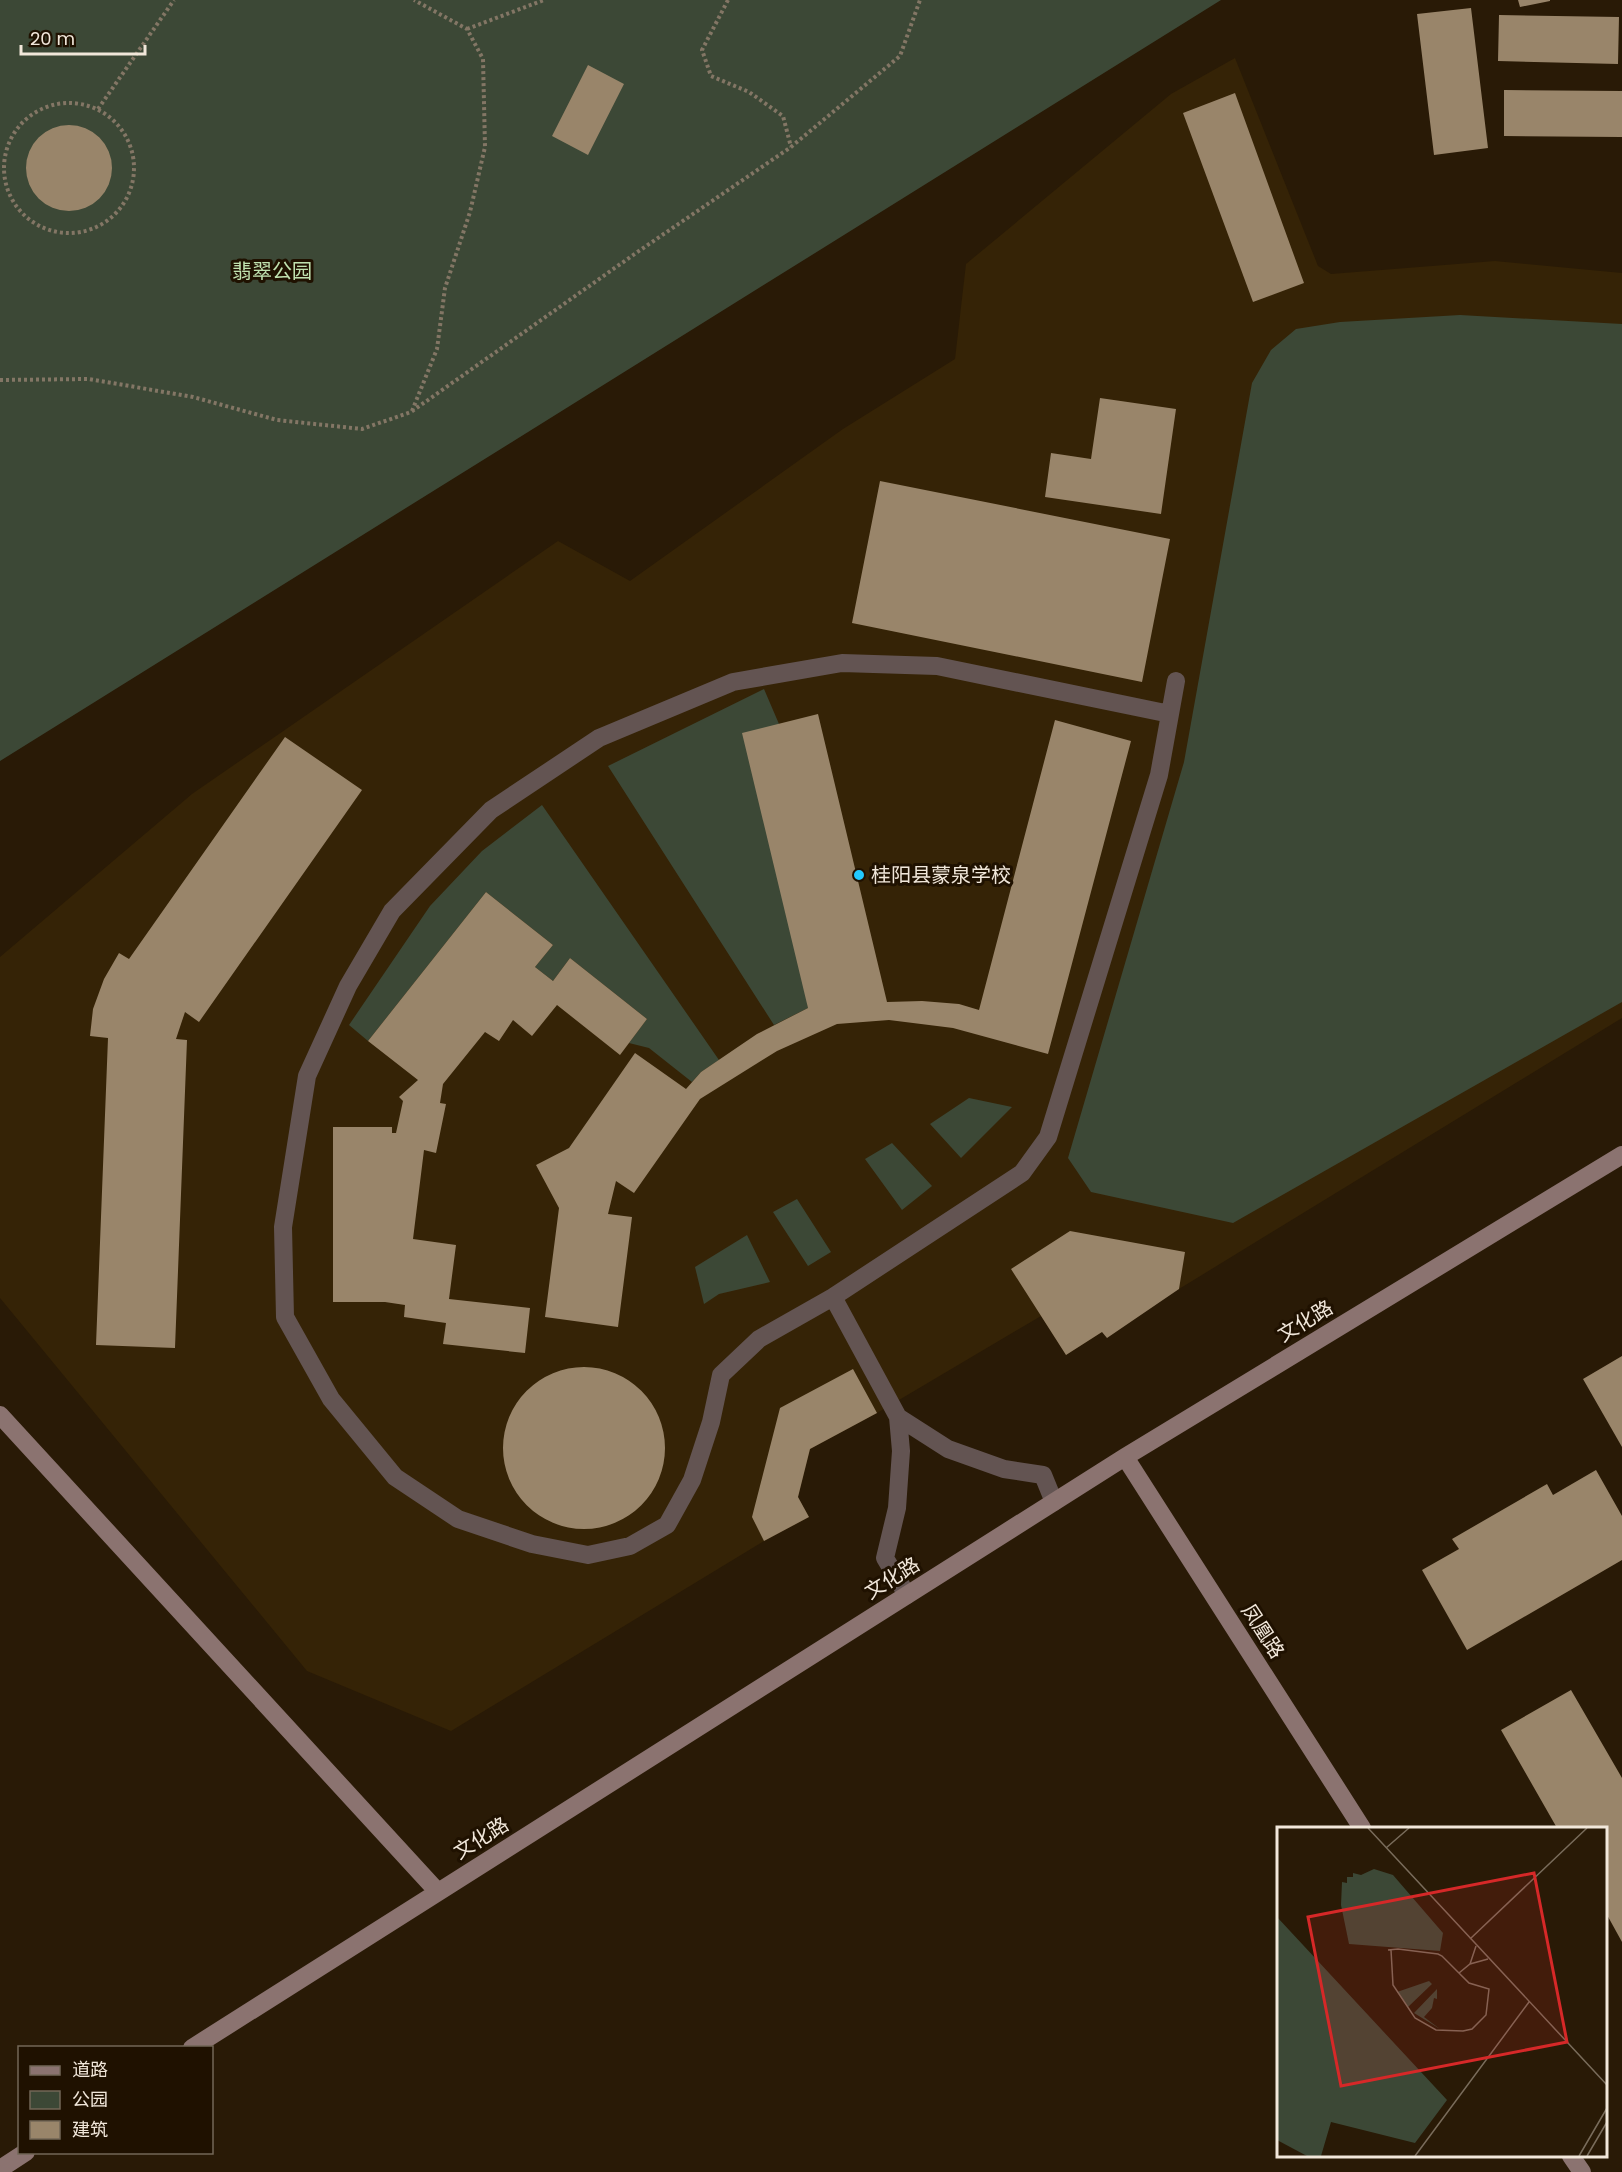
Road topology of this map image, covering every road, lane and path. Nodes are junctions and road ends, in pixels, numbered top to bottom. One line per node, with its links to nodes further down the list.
1 (174, 0): 7 (path)
2 (414, 0): 6 (path)
3 (544, 0): 6 (path)
4 (728, 0): 8 (path)
5 (920, 0): 8 (path)
6 (467, 29): 11 (path)
7 (98, 109): 9 (path); 9 (path)
8 (791, 147): 11 (path)
9 (2, 178)
10 (0, 380): 11 (path)
11 (411, 412)
12 (1176, 681): 13 (lane)
13 (1170, 714): 15 (lane); 15 (lane)
14 (1622, 1155): 18 (main road, 文化路)
15 (834, 1297): 17 (lane)
16 (0, 1415): 22 (main road)
17 (898, 1417): 19 (lane); 20 (lane)
18 (1125, 1457): 19 (main road, 文化路); 21 (main road, 凤凰路)
19 (1054, 1502): 20 (main road, 文化路)
20 (907, 1595): 22 (main road, 文化路)
21 (1361, 1827)
22 (438, 1892): 23 (main road, 文化路)
23 (195, 2046)
24 (23, 2154): 26 (main road)
25 (1572, 2157): 27 (main road)
26 (0, 2169)
27 (1582, 2172)

